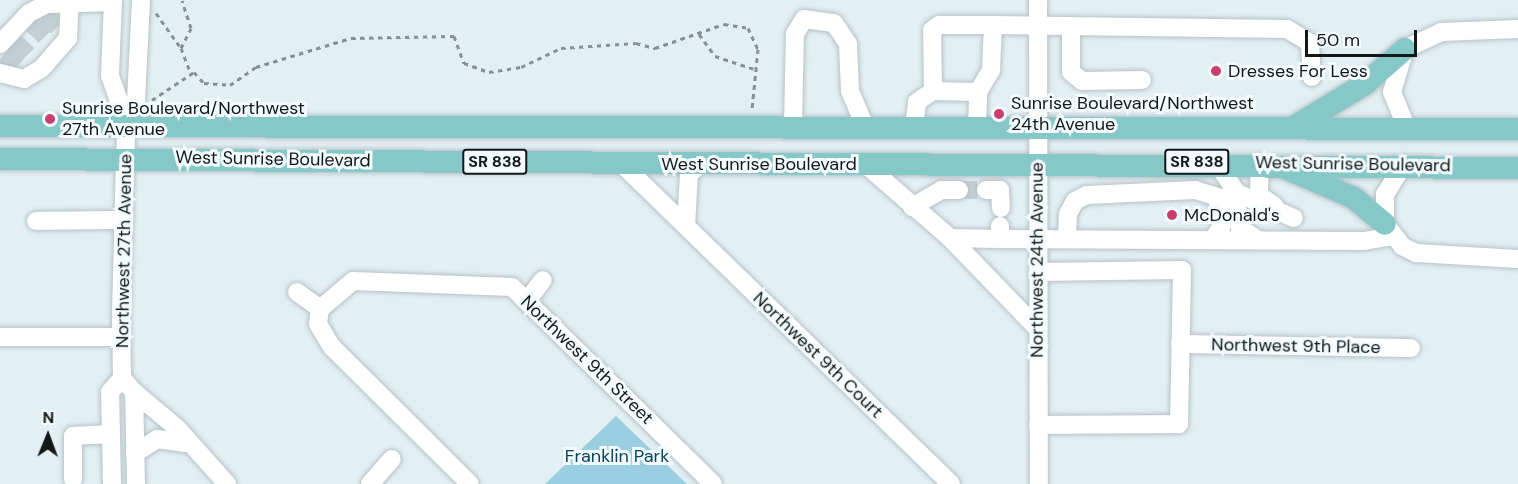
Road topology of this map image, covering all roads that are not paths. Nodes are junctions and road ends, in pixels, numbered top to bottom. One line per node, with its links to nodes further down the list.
1 (141, 0): 16 (street, Northwest 27th Avenue)
2 (1038, 0): 6 (street, Northwest 24th Avenue)
3 (113, 1): 4 (street); 16 (street, Northwest 27th Avenue)
4 (70, 2): 9 (street); 11 (street)
5 (993, 25): 6 (street); 14 (street); 15 (street)
6 (1038, 25): 7 (street); 22 (street, Northwest 24th Avenue)
7 (1071, 26): 12 (street); 13 (street)
8 (1518, 29): 10 (street)
9 (5, 45)
10 (1406, 49): 23 (main road); 24 (street)
11 (0, 73)
12 (1312, 77)
13 (1142, 80)
14 (933, 91): 15 (street); 20 (street)
15 (978, 92): 21 (street)
16 (127, 123): 17 (main road, West Sunrise Boulevard / SR 838); 18 (main road, West Sunrise Boulevard / SR 838); 26 (street, Northwest 27th Avenue)
17 (0, 126)
18 (793, 126): 19 (main road, West Sunrise Boulevard / SR 838); 19 (street)
19 (865, 127): 20 (main road, West Sunrise Boulevard / SR 838)
20 (914, 127): 21 (main road, West Sunrise Boulevard / SR 838)
21 (978, 128): 22 (main road, West Sunrise Boulevard / SR 838)
22 (1037, 128): 23 (main road, West Sunrise Boulevard / SR 838); 28 (street, Northwest 24th Avenue)
23 (1292, 129): 24 (main road, West Sunrise Boulevard / SR 838)
24 (1407, 129): 25 (main road, West Sunrise Boulevard / SR 838)
25 (1518, 129)
26 (125, 157): 27 (main road, West Sunrise Boulevard / SR 838); 31 (main road, West Sunrise Boulevard / SR 838); 41 (street, Northwest 27th Avenue)
27 (0, 159)
28 (1036, 161): 29 (main road, West Sunrise Boulevard / SR 838); 33 (main road, West Sunrise Boulevard / SR 838); 49 (street, Northwest 24th Avenue)
29 (1216, 162): 30 (main road, West Sunrise Boulevard / SR 838); 40 (street)
30 (1266, 163): 34 (main road, West Sunrise Boulevard / SR 838); 40 (street); 45 (main road)
31 (622, 164): 32 (main road, West Sunrise Boulevard / SR 838); 44 (street, Northwest 9th Court)
32 (700, 164): 33 (main road, West Sunrise Boulevard / SR 838); 44 (street)
33 (865, 164): 39 (street)
34 (1404, 164): 35 (main road, West Sunrise Boulevard / SR 838); 45 (street)
35 (1518, 168)
36 (959, 190): 39 (street)
37 (986, 190): 43 (street)
38 (1217, 198): 46 (street); 46 (street); 48 (street)
39 (912, 207): 47 (street)
40 (1294, 219): 50 (street)
41 (123, 220): 42 (street); 59 (street, Northwest 27th Avenue)
42 (36, 221)
43 (1000, 224): 47 (street); 49 (street)
44 (686, 226): 76 (street, Northwest 9th Court)
45 (1388, 230): 50 (street); 51 (street)
46 (1227, 236): 48 (street); 50 (street)
47 (950, 238): 57 (street)
48 (1066, 239): 49 (street)
49 (1038, 240): 52 (street, Northwest 24th Avenue)
50 (1295, 240)
51 (1518, 260)
52 (1038, 272): 57 (street, Northwest 24th Avenue); 60 (street)
53 (543, 280): 55 (street)
54 (297, 292): 56 (street)
55 (527, 302): 56 (street, Northwest 9th Street); 75 (street, Northwest 9th Street)
56 (320, 309): 74 (street)
57 (1038, 330): 64 (street, Northwest 24th Avenue)
58 (0, 337): 59 (street)
59 (121, 337): 62 (street, Northwest 27th Avenue)
60 (1180, 344): 61 (street, Northwest 9th Place); 64 (street)
61 (1411, 348)
62 (122, 378): 63 (street); 65 (street, Northwest 27th Avenue)
63 (134, 392): 66 (street); 67 (street)
64 (1038, 425): 77 (street, Northwest 24th Avenue)
65 (111, 434): 69 (street); 70 (street, Northwest 27th Avenue)
66 (186, 443): 67 (street); 72 (street)
67 (135, 453): 71 (street)
68 (392, 459): 73 (street)
69 (73, 479)
70 (112, 484)
71 (136, 484)
72 (227, 484)
73 (370, 484)
74 (470, 484)
75 (713, 484)
76 (951, 484)
77 (1039, 484)

